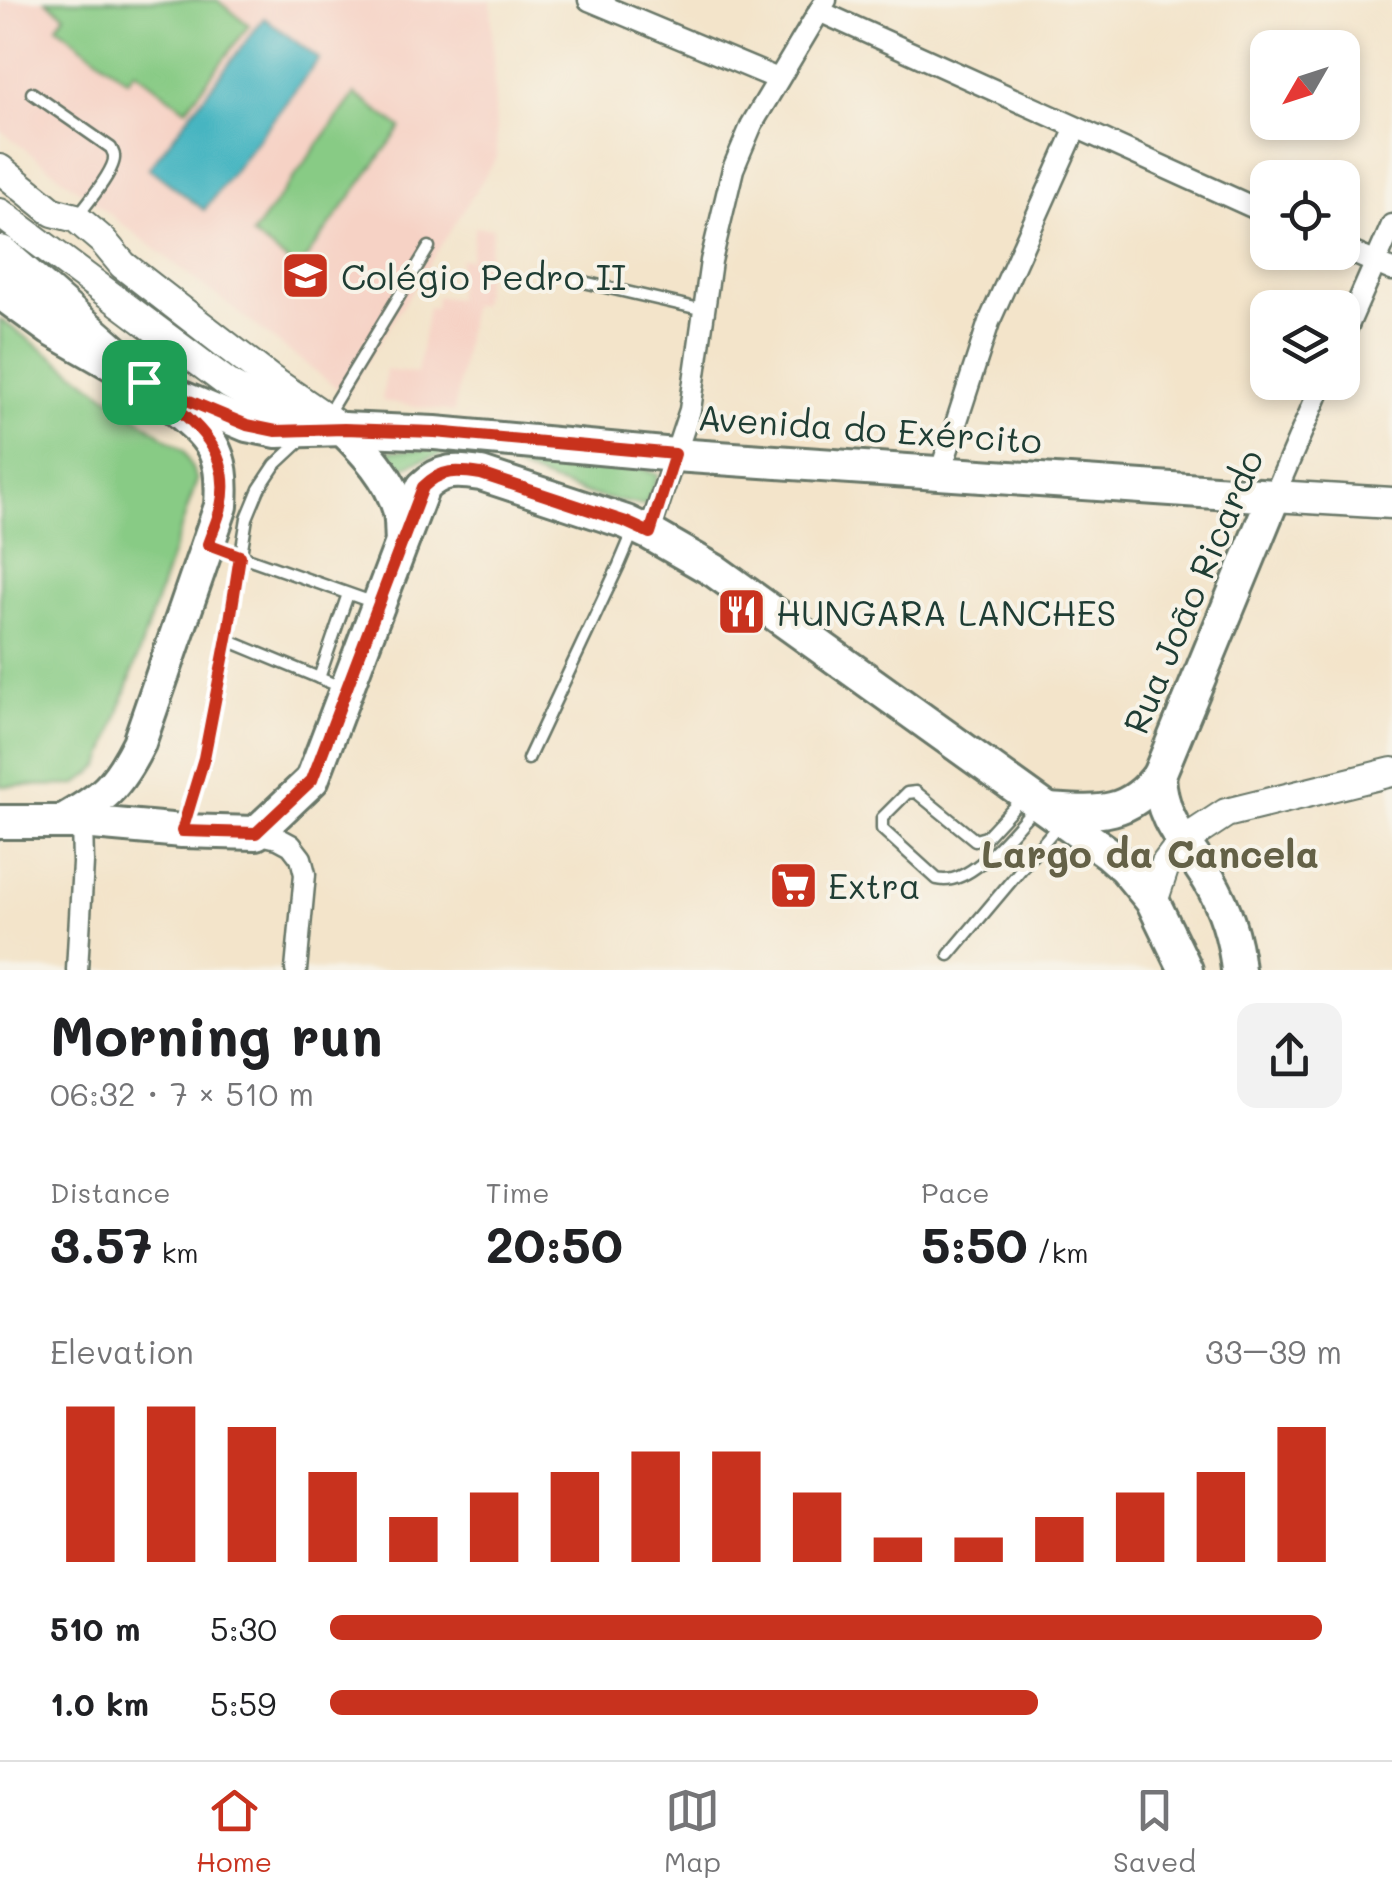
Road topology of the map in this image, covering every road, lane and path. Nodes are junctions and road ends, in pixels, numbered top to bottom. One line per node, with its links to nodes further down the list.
1 (589, 0): 3 (street)
2 (823, 5): 3 (street); 5 (street)
3 (778, 78): 17 (street)
4 (32, 94): 9 (lane)
5 (1076, 128): 7 (street); 22 (street)
6 (0, 169): 9 (street)
7 (1250, 206)
8 (0, 213): 20 (street)
9 (76, 218): 20 (street)
10 (1392, 224): 13 (street)
11 (429, 247): 20 (lane)
12 (1360, 256): 13 (street)
13 (1384, 267): 16 (street)
14 (4, 271): 18 (highway)
15 (575, 280): 17 (lane)
16 (1360, 308)
17 (704, 310): 21 (street)
18 (144, 382): 20 (main road, Avenida do Exército); 27 (main road)
19 (1316, 400): 23 (street, Rua João Ricardo)
20 (328, 425): 21 (main road, Avenida do Exército); 26 (main road); 28 (lane)
21 (675, 454): 22 (main road, Avenida do Exército); 25 (street)
22 (940, 473): 23 (main road, Avenida do Exército)
23 (1274, 496): 24 (main road, Avenida do Exército); 34 (main road, Rua João Ricardo)
24 (1392, 503)
25 (642, 530): 26 (main road); 32 (lane); 35 (main road)
26 (402, 542): 29 (main road)
27 (208, 544): 28 (lane); 37 (main road)
28 (240, 556): 29 (lane); 30 (lane)
29 (362, 599): 31 (main road)
30 (227, 640): 31 (lane); 38 (lane)
31 (333, 684): 39 (main road)
32 (528, 759)
33 (1392, 772): 40 (street)
34 (1159, 775): 35 (main road); 40 (main road)
35 (1044, 806): 35 (lane); 41 (main road); 42 (lane)
36 (0, 822): 37 (main road)
37 (72, 822): 38 (main road); 43 (street)
38 (182, 831): 39 (main road)
39 (256, 833): 44 (street)
40 (1182, 842): 41 (street); 46 (main road)
41 (1153, 902): 45 (main road)
42 (949, 955)
43 (77, 970)
44 (296, 970)
45 (1186, 970)
46 (1238, 970)

